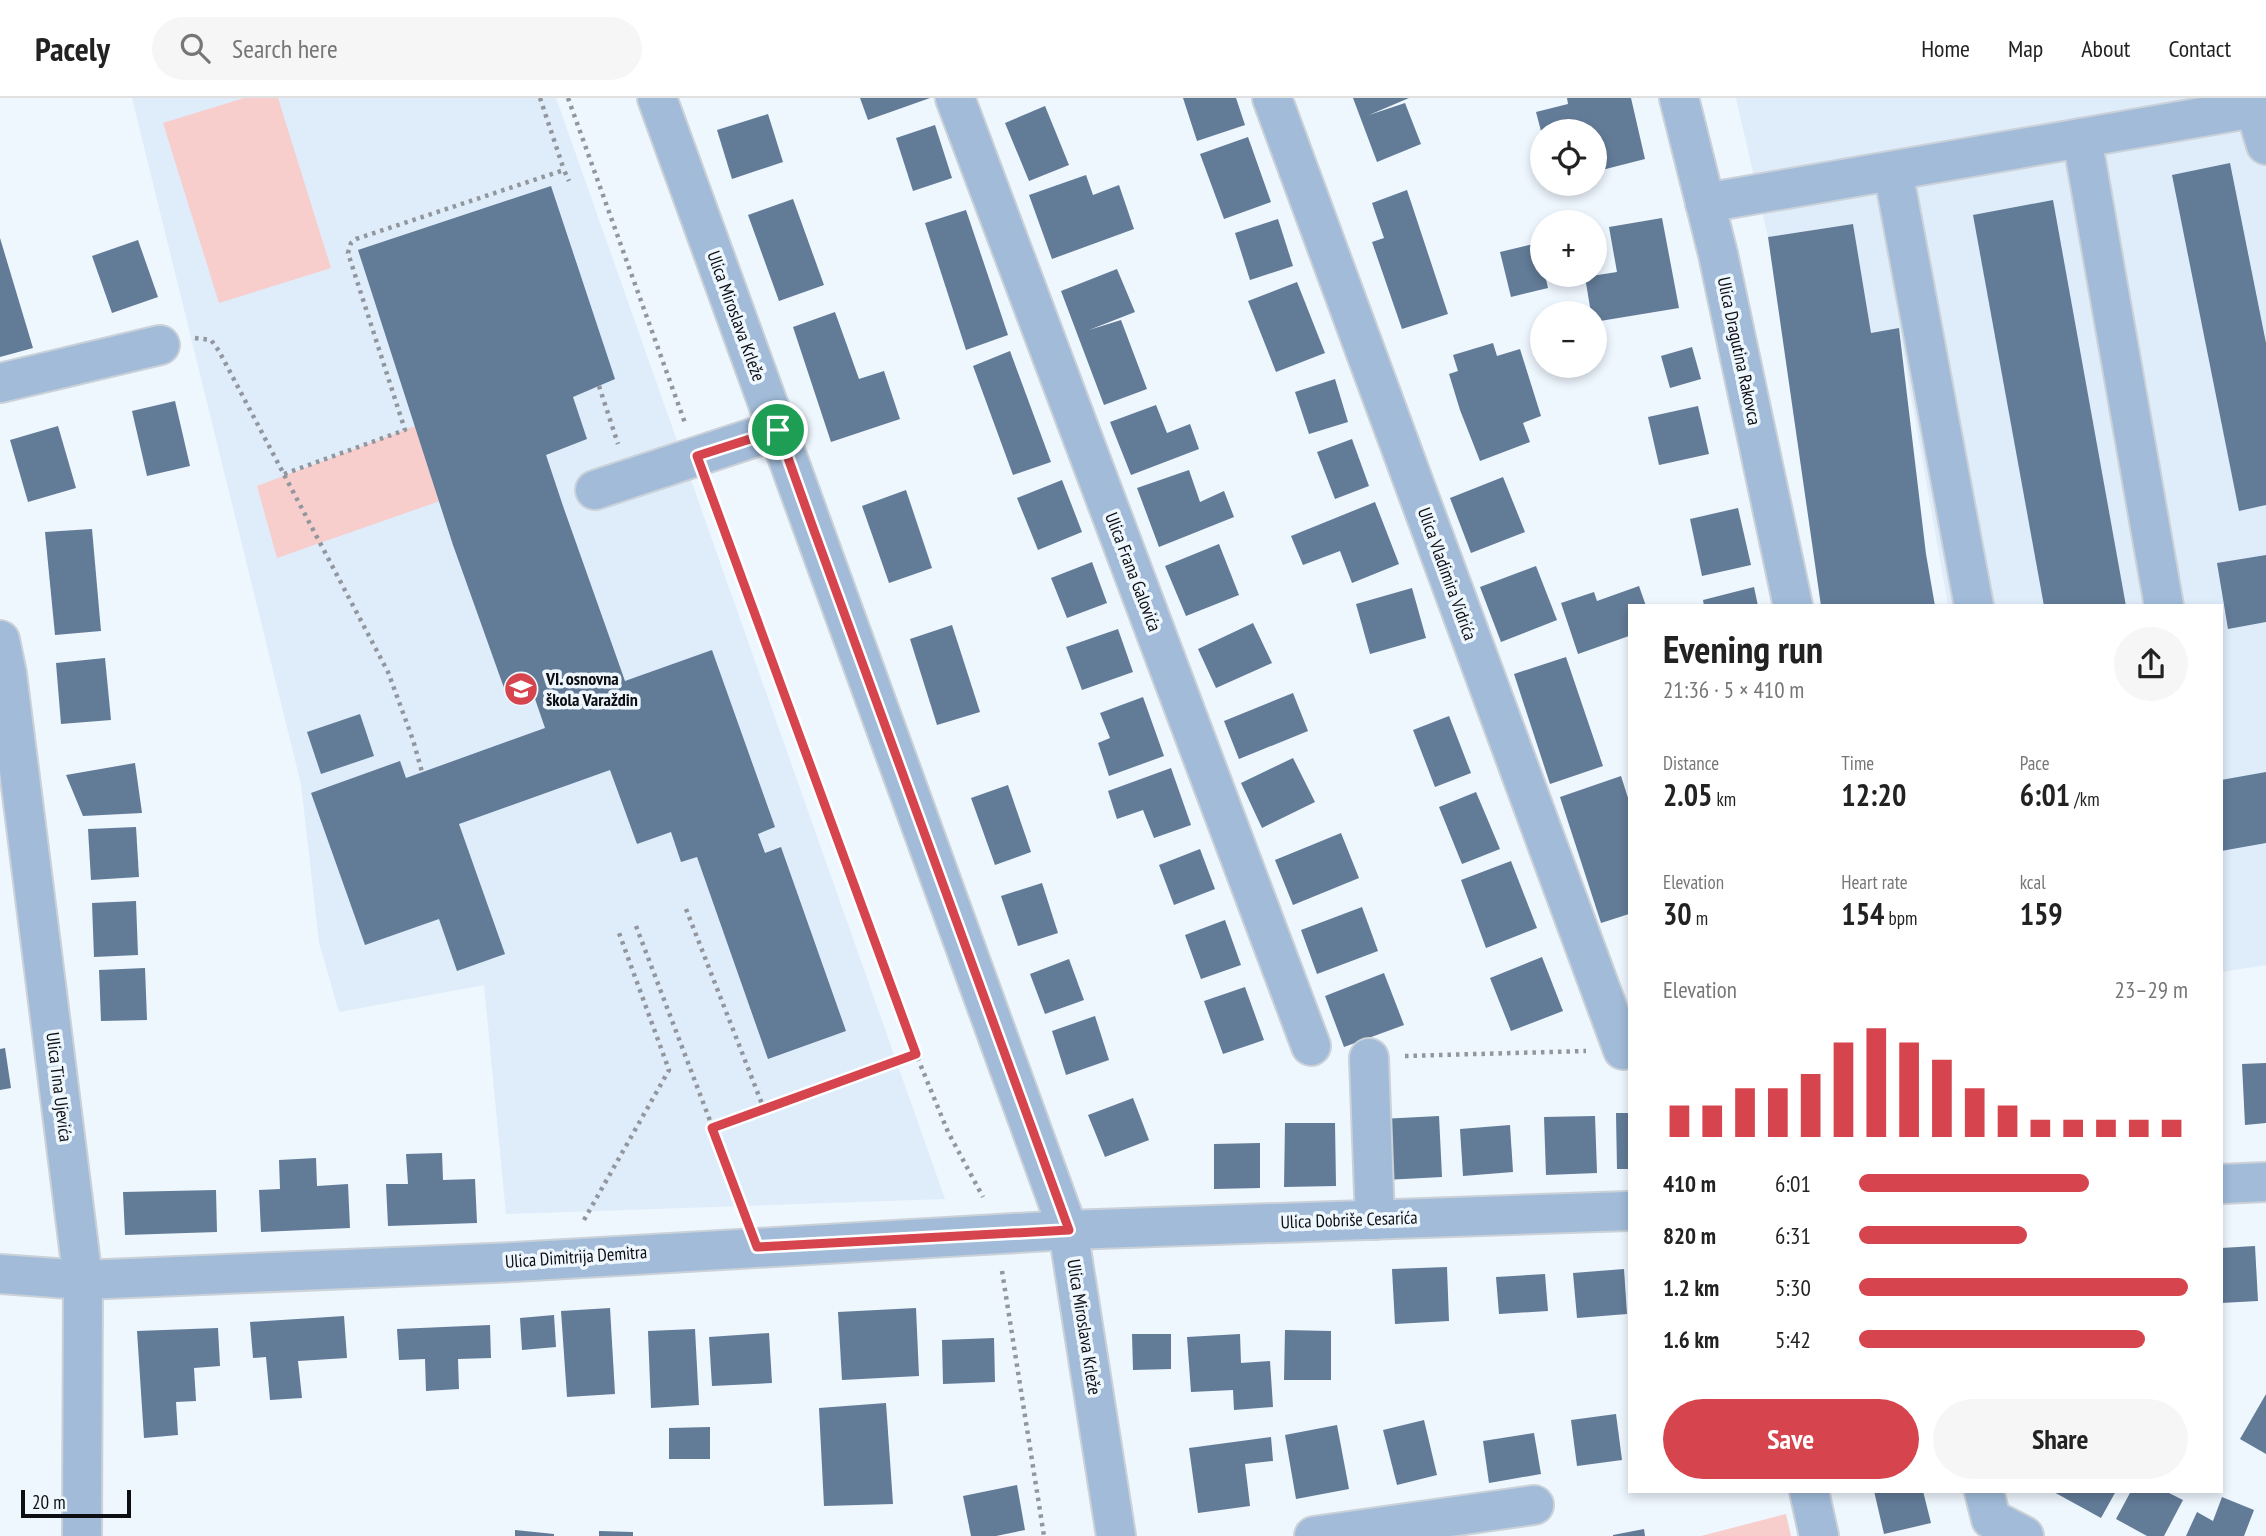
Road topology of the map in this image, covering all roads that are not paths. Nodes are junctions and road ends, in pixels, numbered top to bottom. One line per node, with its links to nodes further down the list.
1 (657, 98): 12 (street, Ulica Miroslava Krleže)
2 (955, 98): 18 (street, Ulica Frana Galovića)
3 (1272, 98): 19 (street, Ulica Vladimira Vidrića)
4 (1679, 98): 9 (street, Ulica Dragutina Rakovca)
5 (2260, 107): 6 (street); 7 (street)
6 (2082, 138): 8 (street); 16 (street)
7 (2266, 145)
8 (1893, 171): 9 (street); 15 (street)
9 (1704, 203): 14 (street, Ulica Dragutina Rakovca)
10 (160, 345): 11 (street)
11 (0, 383)
12 (778, 430): 13 (street); 25 (street, Ulica Miroslava Krleže)
13 (612, 484)
14 (1793, 604)
15 (1974, 604)
16 (2164, 604)
17 (2, 663): 27 (street, Ulica Tina Ujevića)
18 (1311, 1046)
19 (1623, 1050)
20 (1369, 1058): 24 (street)
21 (2266, 1182): 22 (street)
22 (2223, 1184)
23 (1628, 1211): 24 (street, Ulica Dobriše Cesarića)
24 (1375, 1220): 25 (street, Ulica Dobriše Cesarića)
25 (1069, 1230): 27 (street, Ulica Dimitrija Demitra); 32 (street, Ulica Miroslava Krleže)
26 (0, 1274): 27 (street, Ulica Dimitrija Demitra)
27 (83, 1280): 31 (street, Ulica Tina Ujevića)
28 (1809, 1493): 34 (street)
29 (1984, 1493): 35 (street)
30 (1534, 1506): 33 (street)
31 (82, 1536)
32 (1116, 1536)
33 (1314, 1536)
34 (1819, 1536)
35 (2024, 1536)

